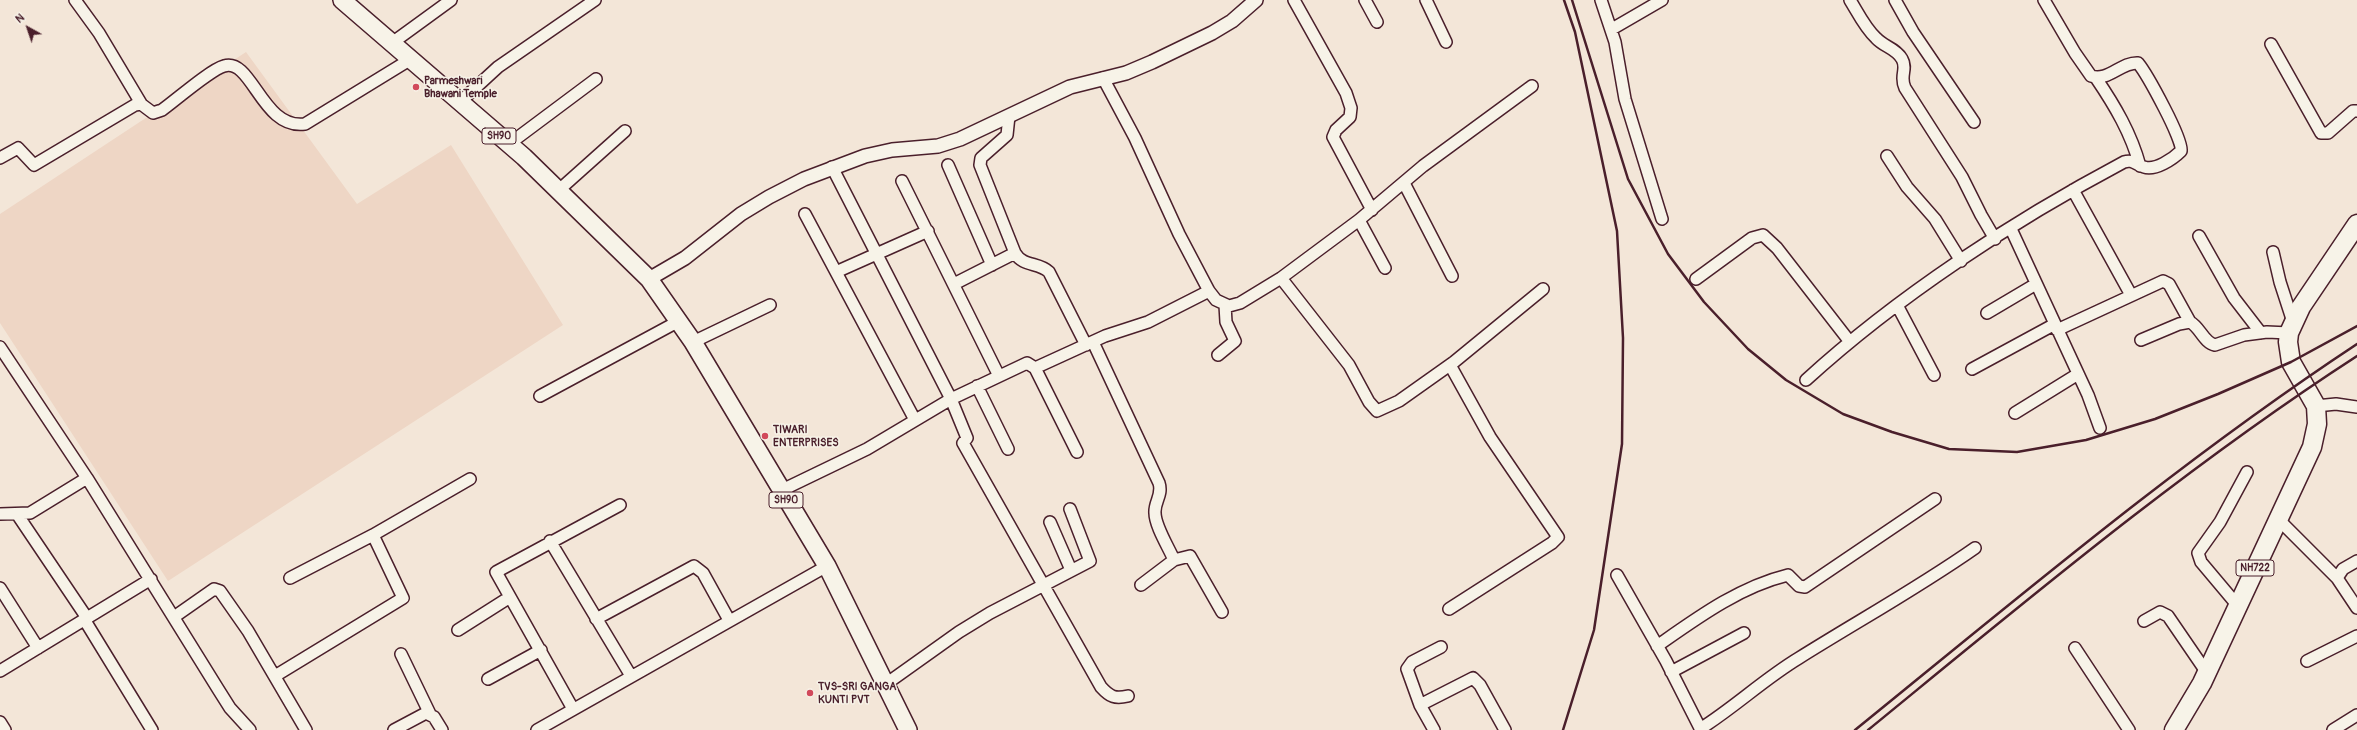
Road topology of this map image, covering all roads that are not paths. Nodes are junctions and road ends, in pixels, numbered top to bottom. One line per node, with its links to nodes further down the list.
1 (75, 0): 25 (street)
2 (342, 0): 17 (main road, SH90)
3 (452, 0): 17 (street)
4 (595, 0): 24 (street)
5 (1256, 0): 20 (street)
6 (1294, 0): 40 (street)
7 (1365, 0): 14 (street)
8 (1426, 0): 16 (street)
9 (1601, 0): 15 (street)
10 (1662, 0): 15 (street)
11 (1850, 0): 48 (street)
12 (1895, 0): 28 (street)
13 (2044, 0): 21 (street)
14 (1377, 22)
15 (1612, 29): 42 (street)
16 (1446, 42)
17 (392, 43): 19 (main road, SH90)
18 (2271, 44): 26 (street)
19 (411, 59): 24 (main road, SH90); 25 (street)
20 (1103, 78): 27 (street); 63 (street)
21 (2096, 78): 34 (street); 34 (street)
22 (596, 79): 30 (street)
23 (1532, 86): 37 (street)
24 (460, 102): 30 (main road, SH90)
25 (142, 105): 32 (street)
26 (2357, 110)
27 (1009, 116): 35 (street); 51 (street)
28 (1974, 122)
29 (625, 130): 38 (street)
30 (509, 144): 38 (main road, SH90)
31 (1887, 156): 52 (street)
32 (0, 158)
33 (948, 165): 53 (street)
34 (2140, 166): 39 (street)
35 (832, 167): 50 (street); 58 (street)
36 (902, 181): 46 (street)
37 (1404, 183): 40 (street); 56 (street)
38 (559, 190): 58 (main road, SH90)
39 (2073, 190): 45 (street); 64 (street)
40 (1372, 210): 43 (street)
41 (805, 214): 55 (street)
42 (1662, 219)
43 (1359, 220): 54 (street); 57 (street)
44 (2357, 224): 72 (highway)
45 (2011, 228): 48 (street); 61 (street)
46 (928, 231): 50 (street); 60 (street)
47 (2199, 236): 73 (street)
48 (1995, 239): 52 (street)
49 (2273, 252): 72 (street)
50 (876, 253): 55 (street); 89 (street)
51 (1015, 253): 53 (street); 77 (street)
52 (1961, 261): 67 (street)
53 (992, 265): 60 (street)
54 (1385, 268)
55 (836, 272): 93 (street)
56 (1452, 276)
57 (1282, 278): 66 (street); 80 (street)
58 (649, 279): 69 (main road, SH90)
59 (1696, 279): 76 (street)
60 (954, 284): 85 (street)
61 (2036, 284): 68 (street); 71 (street)
62 (1543, 289): 80 (street)
63 (1209, 291): 66 (street); 77 (street)
64 (2131, 295): 70 (street); 71 (street)
65 (770, 305): 75 (street)
66 (1225, 305): 79 (street)
67 (1897, 305): 76 (street); 84 (street)
68 (1987, 312)
69 (679, 321): 75 (main road, SH90); 88 (street)
70 (2190, 322): 73 (street); 74 (street)
71 (2056, 327): 82 (street); 83 (street)
72 (2291, 328): 73 (street); 90 (highway, NH722)
73 (2261, 333)
74 (2141, 340)
75 (693, 342): 100 (main road, SH90)
76 (1850, 342): 86 (street)
77 (1090, 343): 81 (street); 111 (street)
78 (0, 347): 98 (street)
79 (1218, 355)
80 (1450, 365): 125 (street)
81 (1035, 368): 85 (street); 96 (street)
82 (1972, 370)
83 (2078, 374): 92 (street); 94 (street)
84 (1934, 375)
85 (999, 376): 87 (street)
86 (1806, 380)
87 (977, 386): 89 (street); 95 (street)
88 (540, 396)
89 (950, 399): 93 (street); 119 (street)
90 (2316, 406): 91 (street); 106 (highway, NH722)
91 (2357, 407)
92 (2015, 413)
93 (915, 420): 100 (street)
94 (2100, 428)
95 (1008, 449)
96 (1077, 452)
97 (2247, 472): 123 (street)
98 (87, 478): 105 (street); 118 (street)
99 (470, 479): 108 (street)
100 (780, 491): 113 (main road, SH90)
101 (1935, 499): 135 (street)
102 (620, 505): 109 (street)
103 (1070, 509): 114 (street)
104 (0, 514): 105 (street)
105 (16, 514): 128 (street)
106 (2278, 520): 117 (street); 123 (highway, NH722)
107 (1050, 522): 114 (street)
108 (374, 535): 116 (street); 145 (street)
109 (550, 541): 122 (street); 129 (street)
110 (1975, 548): 165 (street)
111 (1174, 560): 120 (street); 126 (street)
112 (2357, 561): 117 (street)
113 (827, 566): 130 (street); 148 (main road, SH90)
114 (1071, 570): 119 (street)
115 (1617, 575): 135 (street)
116 (290, 578)
117 (2337, 578): 124 (street)
118 (151, 579): 127 (street); 128 (street)
119 (1042, 584): 148 (street); 149 (street)
120 (1141, 585)
121 (0, 588): 137 (street)
122 (510, 597): 132 (street); 139 (street)
123 (2238, 606): 144 (highway, NH722)
124 (2357, 608)
125 (1449, 609)
126 (1222, 612)
127 (174, 617): 145 (street); 157 (street)
128 (85, 618): 137 (street); 156 (street)
129 (596, 619): 130 (street); 146 (street)
130 (729, 620): 146 (street)
131 (2144, 621): 144 (street)
132 (458, 630)
133 (1744, 633): 143 (street)
134 (2357, 636): 141 (street)
135 (1657, 646): 143 (street)
136 (1441, 647): 150 (street)
137 (38, 648): 142 (street)
138 (2075, 648): 166 (street)
139 (541, 650): 147 (street); 151 (street)
140 (401, 654): 152 (street)
141 (2307, 661)
142 (0, 671)
143 (1671, 672): 165 (street)
144 (2207, 673): 167 (highway, NH722)
145 (275, 676): 158 (street)
146 (631, 676): 151 (street)
147 (488, 679)
148 (886, 684): 162 (main road, SH90)
149 (1128, 696)
150 (1420, 705): 163 (street); 164 (street)
151 (573, 709): 161 (street)
152 (430, 714): 159 (street); 160 (street)
153 (2357, 715): 168 (street)
154 (0, 722): 155 (street)
155 (5, 730)
156 (152, 730)
157 (250, 730)
158 (306, 730)
159 (394, 730)
160 (442, 730)
161 (537, 730)
162 (908, 730)
163 (1434, 730)
164 (1505, 730)
165 (1700, 730)
166 (2129, 730)
167 (2174, 730)
168 (2333, 730)

